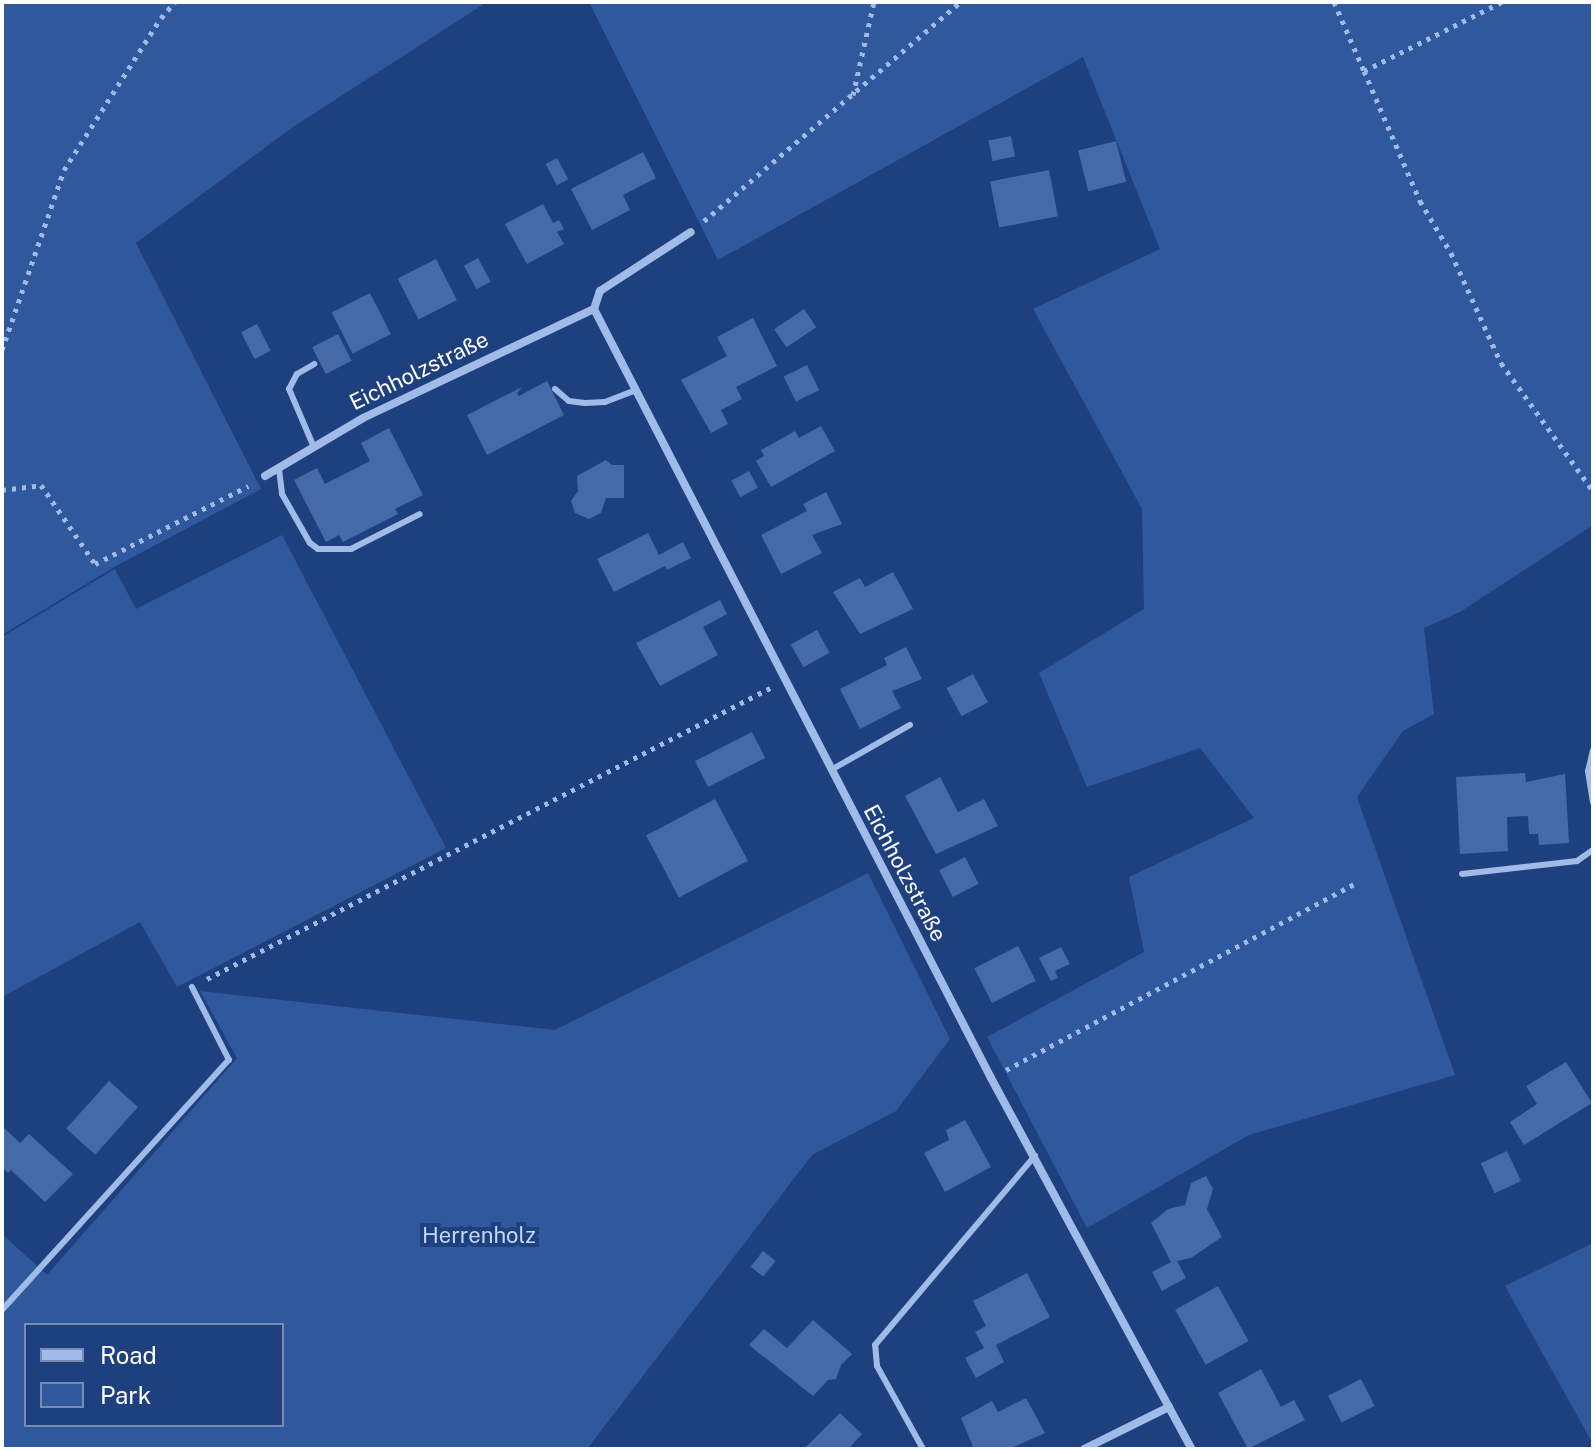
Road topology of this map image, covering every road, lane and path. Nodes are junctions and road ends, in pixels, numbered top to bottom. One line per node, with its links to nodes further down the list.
1 (175, 2): 10 (path)
2 (874, 2): 7 (path)
3 (960, 2): 7 (path)
4 (1334, 2): 6 (path)
5 (1502, 2): 6 (path)
6 (1364, 71): 18 (path)
7 (853, 96): 8 (path)
8 (691, 232): 9 (street, Eichholzstraße)
9 (594, 309): 13 (street, Eichholzstraße); 14 (street, Eichholzstraße)
10 (2, 350)
11 (314, 364): 14 (lane)
12 (555, 389): 13 (lane)
13 (636, 390): 20 (street, Eichholzstraße)
14 (313, 445): 15 (street, Eichholzstraße)
15 (279, 469): 16 (street, Eichholzstraße); 19 (lane)
16 (265, 476): 17 (path)
17 (2, 490)
18 (1593, 491)
19 (420, 514)
20 (785, 681): 23 (street, Eichholzstraße); 28 (path)
21 (910, 725): 23 (lane)
22 (1593, 750): 24 (lane)
23 (831, 770): 29 (street, Eichholzstraße)
24 (1593, 803)
25 (1593, 850): 26 (lane)
26 (1462, 874)
27 (1356, 883): 29 (path)
28 (192, 987): 31 (lane)
29 (991, 1078): 30 (street, Eichholzstraße)
30 (1035, 1156): 32 (street, Eichholzstraße); 33 (lane)
31 (2, 1310)
32 (1169, 1407): 34 (street); 35 (street, Eichholzstraße)
33 (923, 1449)
34 (1084, 1449)
35 (1192, 1449)

